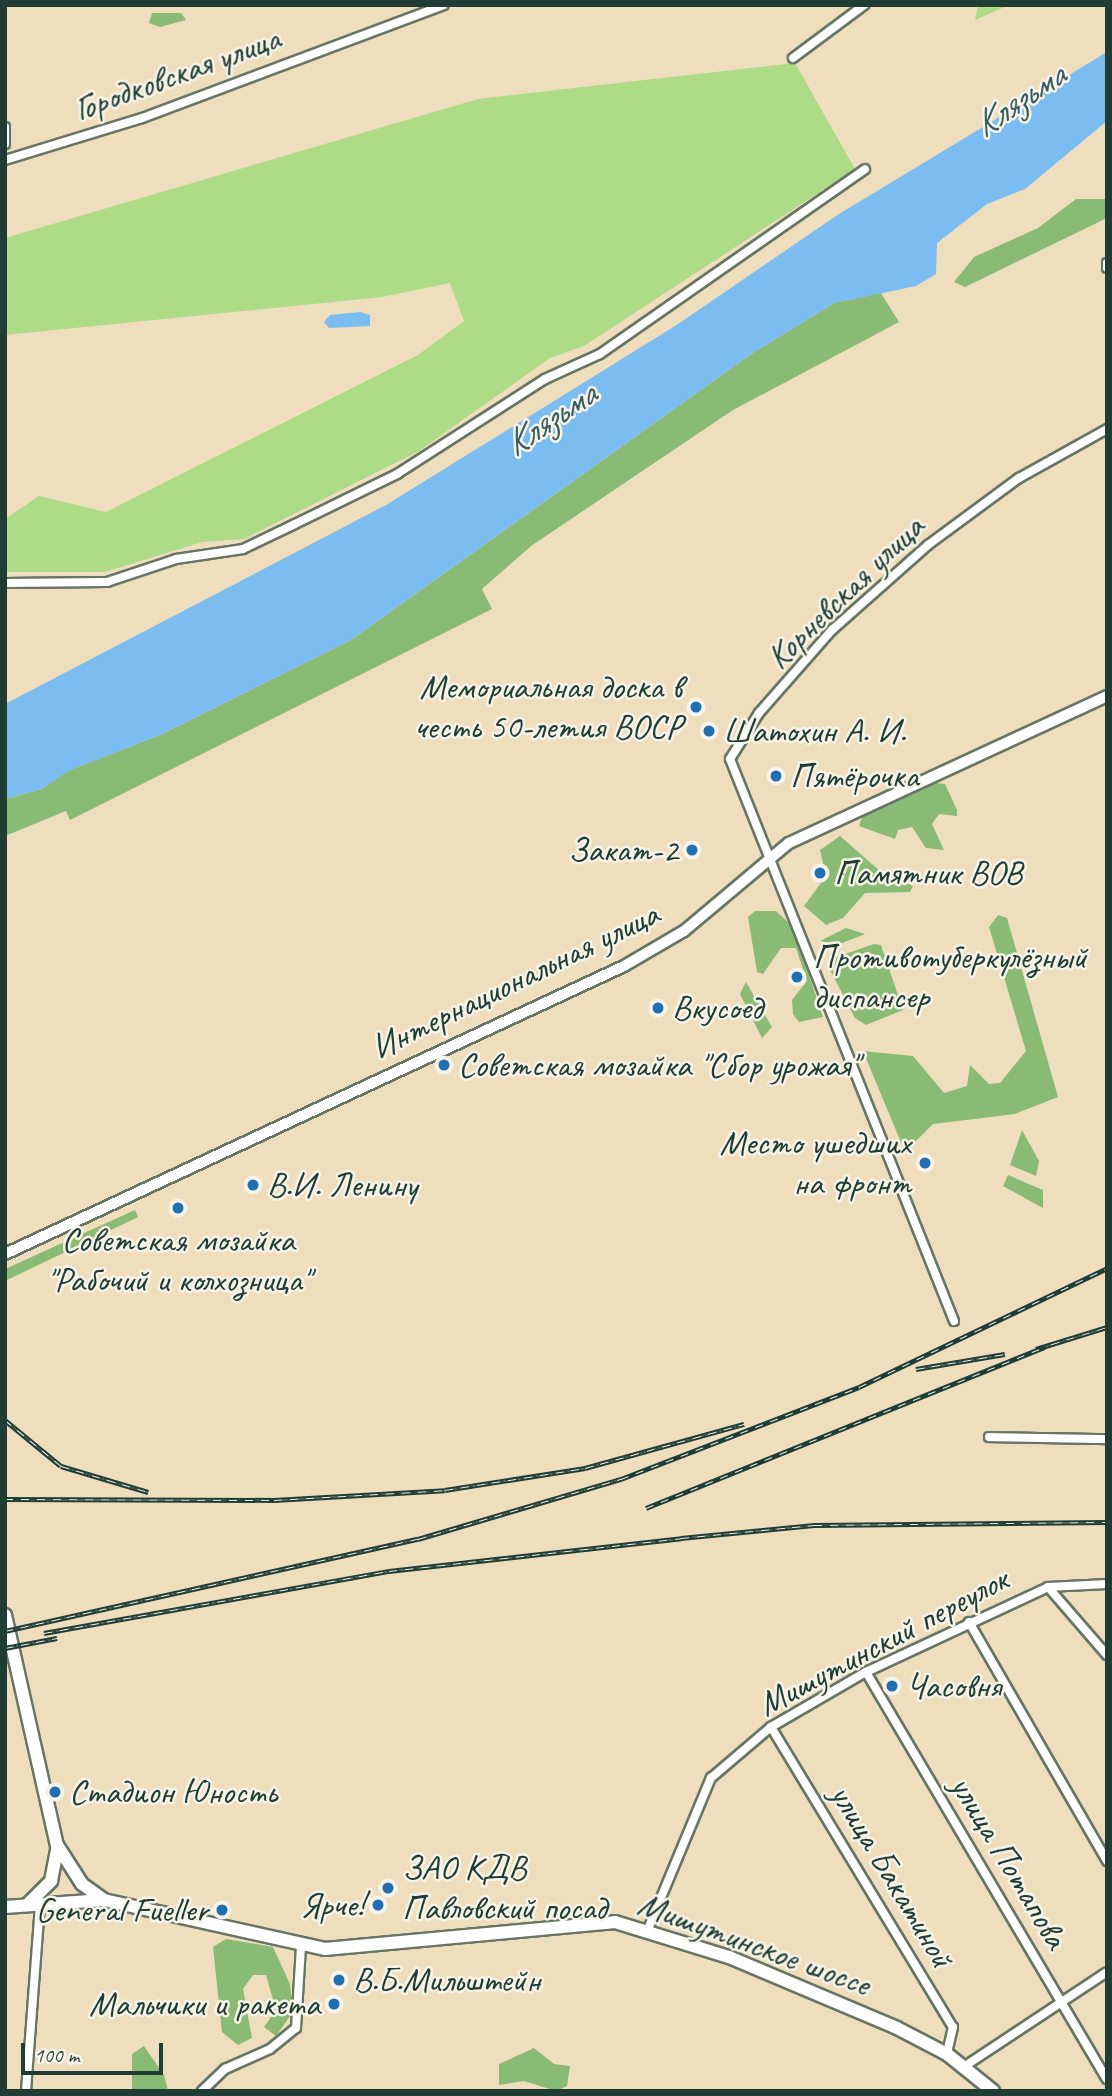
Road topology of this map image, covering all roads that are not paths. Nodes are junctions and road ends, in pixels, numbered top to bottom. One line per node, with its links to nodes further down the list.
1 (444, 5): 6 (street, Городковская улица)
2 (864, 5): 3 (street)
3 (793, 58)
4 (5, 127): 5 (street)
5 (5, 144)
6 (5, 160)
7 (865, 169): 9 (street)
8 (1107, 429): 11 (street, Корневская улица)
9 (5, 583)
10 (1107, 696): 11 (street, Интернациональная улица)
11 (772, 857): 12 (street, Интернациональная улица); 13 (street)
12 (5, 1254)
13 (954, 1321)
14 (989, 1437): 15 (street)
15 (1107, 1439)
16 (1107, 1584): 17 (street)
17 (1048, 1587): 19 (street, Мишутинский переулок); 20 (street)
18 (5, 1615): 23 (main road)
19 (969, 1622): 21 (street, Мишутинский переулок); 24 (street)
20 (1107, 1656)
21 (866, 1672): 22 (street, Мишутинский переулок); 31 (street, улица Потапова)
22 (771, 1727): 28 (street, Мишутинский переулок); 32 (street, улица Бакатиной)
23 (57, 1845): 25 (main road); 26 (main road)
24 (1107, 1861)
25 (104, 1900): 26 (main road); 29 (main road, Мишутинское шоссе)
26 (34, 1904): 27 (main road); 35 (street)
27 (5, 1907)
28 (648, 1929): 29 (main road, Мишутинское шоссе); 32 (main road, Мишутинское шоссе)
29 (301, 1946): 36 (street)
30 (1107, 1972): 31 (street)
31 (1061, 2001): 33 (street); 34 (street, улица Потапова)
32 (947, 2054): 33 (main road, Мишутинское шоссе)
33 (965, 2066): 37 (main road, Мишутинское шоссе)
34 (1107, 2079)
35 (26, 2091)
36 (202, 2091)
37 (993, 2091)

